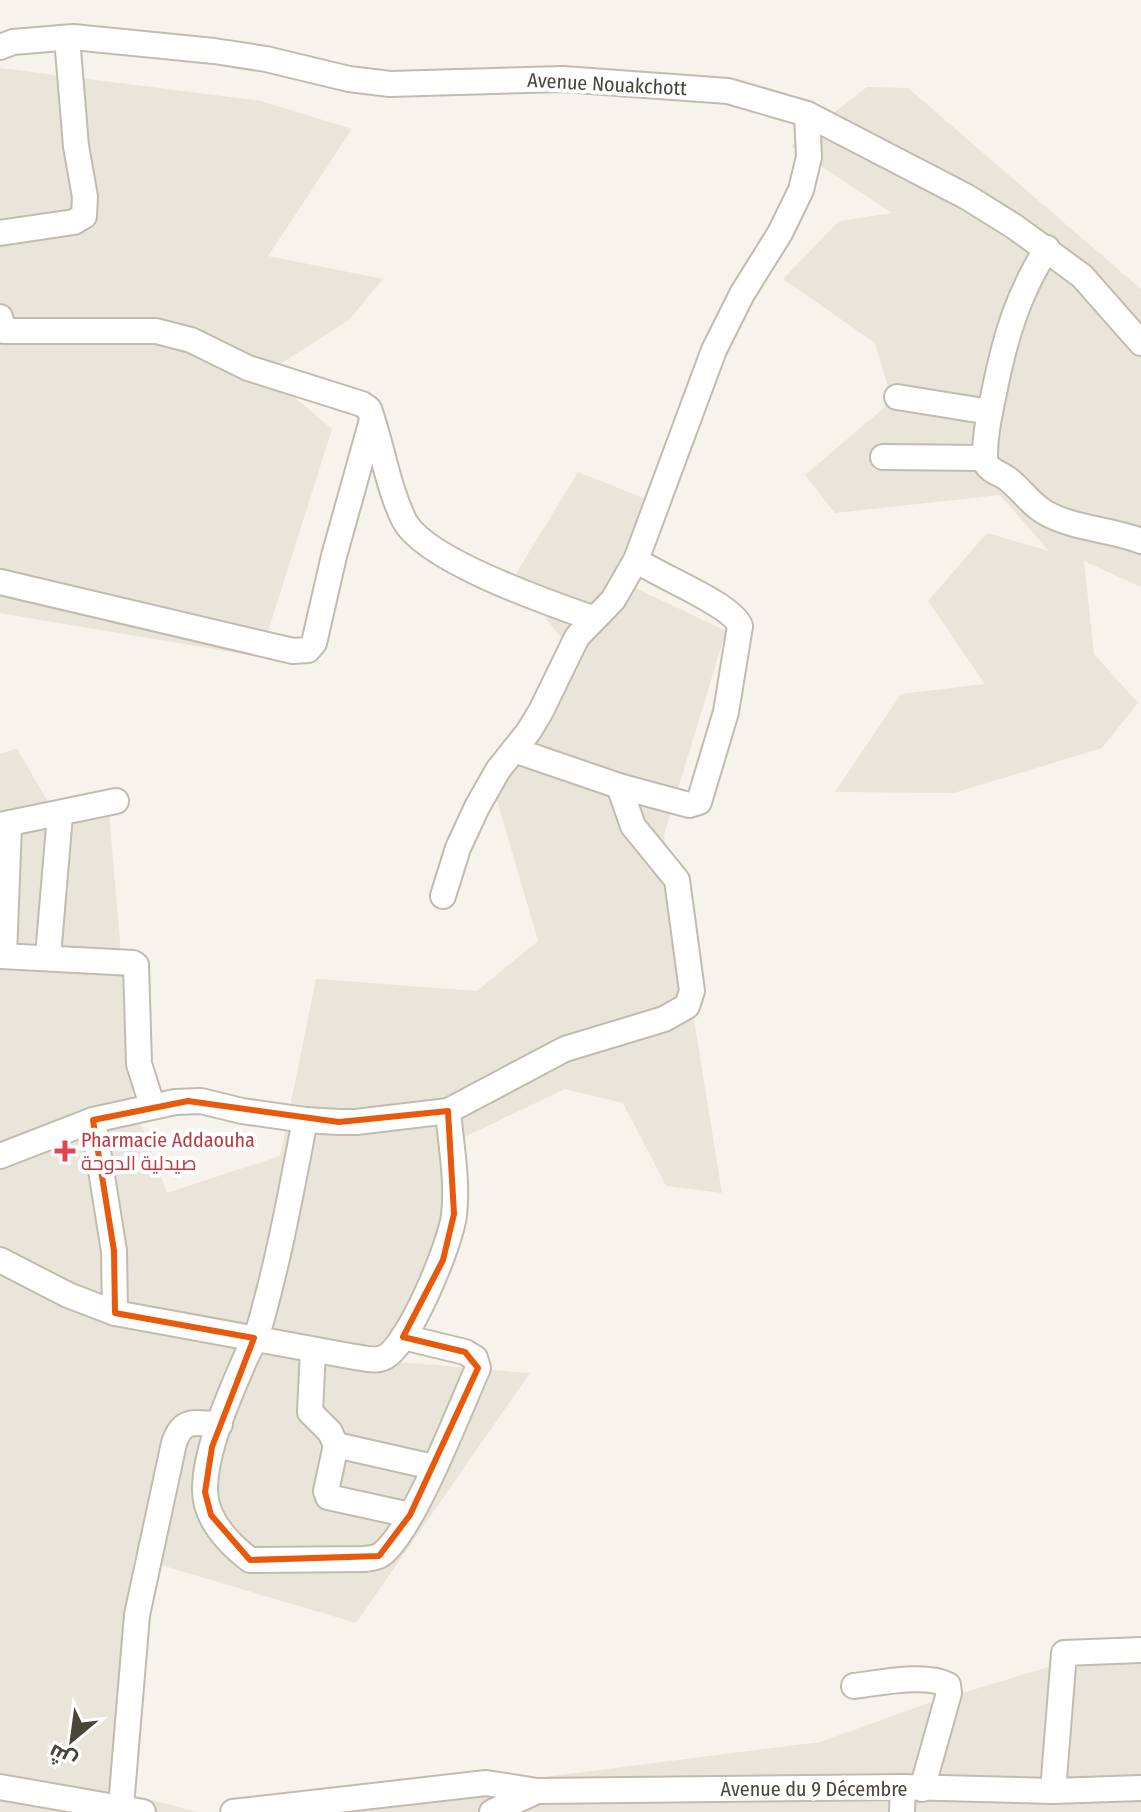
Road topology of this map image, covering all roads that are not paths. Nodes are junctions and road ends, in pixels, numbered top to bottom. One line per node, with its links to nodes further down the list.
1 (67, 38): 2 (street, Avenue Nouakchott); 3 (street, Avenue Nouakchott); 4 (street)
2 (0, 47)
3 (807, 114): 5 (street, Avenue Nouakchott); 14 (street)
4 (0, 233)
5 (1047, 248): 7 (street, Avenue Nouakchott); 9 (street)
6 (1, 327): 10 (street)
7 (1141, 343)
8 (897, 397): 9 (street)
9 (990, 412): 12 (street)
10 (372, 418): 15 (street); 16 (street)
11 (883, 457): 12 (street)
12 (985, 458): 13 (street)
13 (1141, 541)
14 (636, 560): 16 (street); 18 (street)
15 (0, 582)
16 (592, 618): 17 (street)
17 (514, 750): 18 (street); 22 (street)
18 (619, 786): 26 (street)
19 (116, 801): 20 (street)
20 (60, 815): 21 (street); 24 (street)
21 (4, 825): 23 (street)
22 (443, 896)
23 (2, 956): 24 (street)
24 (48, 956): 25 (street)
25 (152, 1105): 27 (street); 28 (street)
26 (448, 1111): 28 (street); 32 (street)
27 (93, 1120): 29 (street); 31 (street)
28 (305, 1120): 33 (street)
29 (0, 1156)
30 (0, 1260): 31 (street)
31 (115, 1313): 33 (street)
32 (403, 1337): 34 (street); 37 (street)
33 (256, 1338): 34 (street); 35 (street)
34 (313, 1350): 36 (street)
35 (220, 1424): 38 (street); 47 (street)
36 (336, 1445): 37 (street); 38 (street)
37 (433, 1467): 38 (street)
38 (410, 1515)
39 (1141, 1650): 44 (street)
40 (854, 1686): 42 (street)
41 (0, 1787): 47 (street)
42 (912, 1788): 44 (street, Avenue du 9 Décembre); 46 (street, Avenue du 9 Décembre); 50 (street)
43 (1141, 1788): 45 (street, Avenue du 9 Décembre)
44 (1053, 1791): 45 (street, Avenue du 9 Décembre)
45 (1079, 1801)
46 (534, 1802): 48 (street); 49 (street, Avenue du 9 Décembre)
47 (132, 1809)
48 (233, 1812)
49 (492, 1812)
50 (902, 1812)

